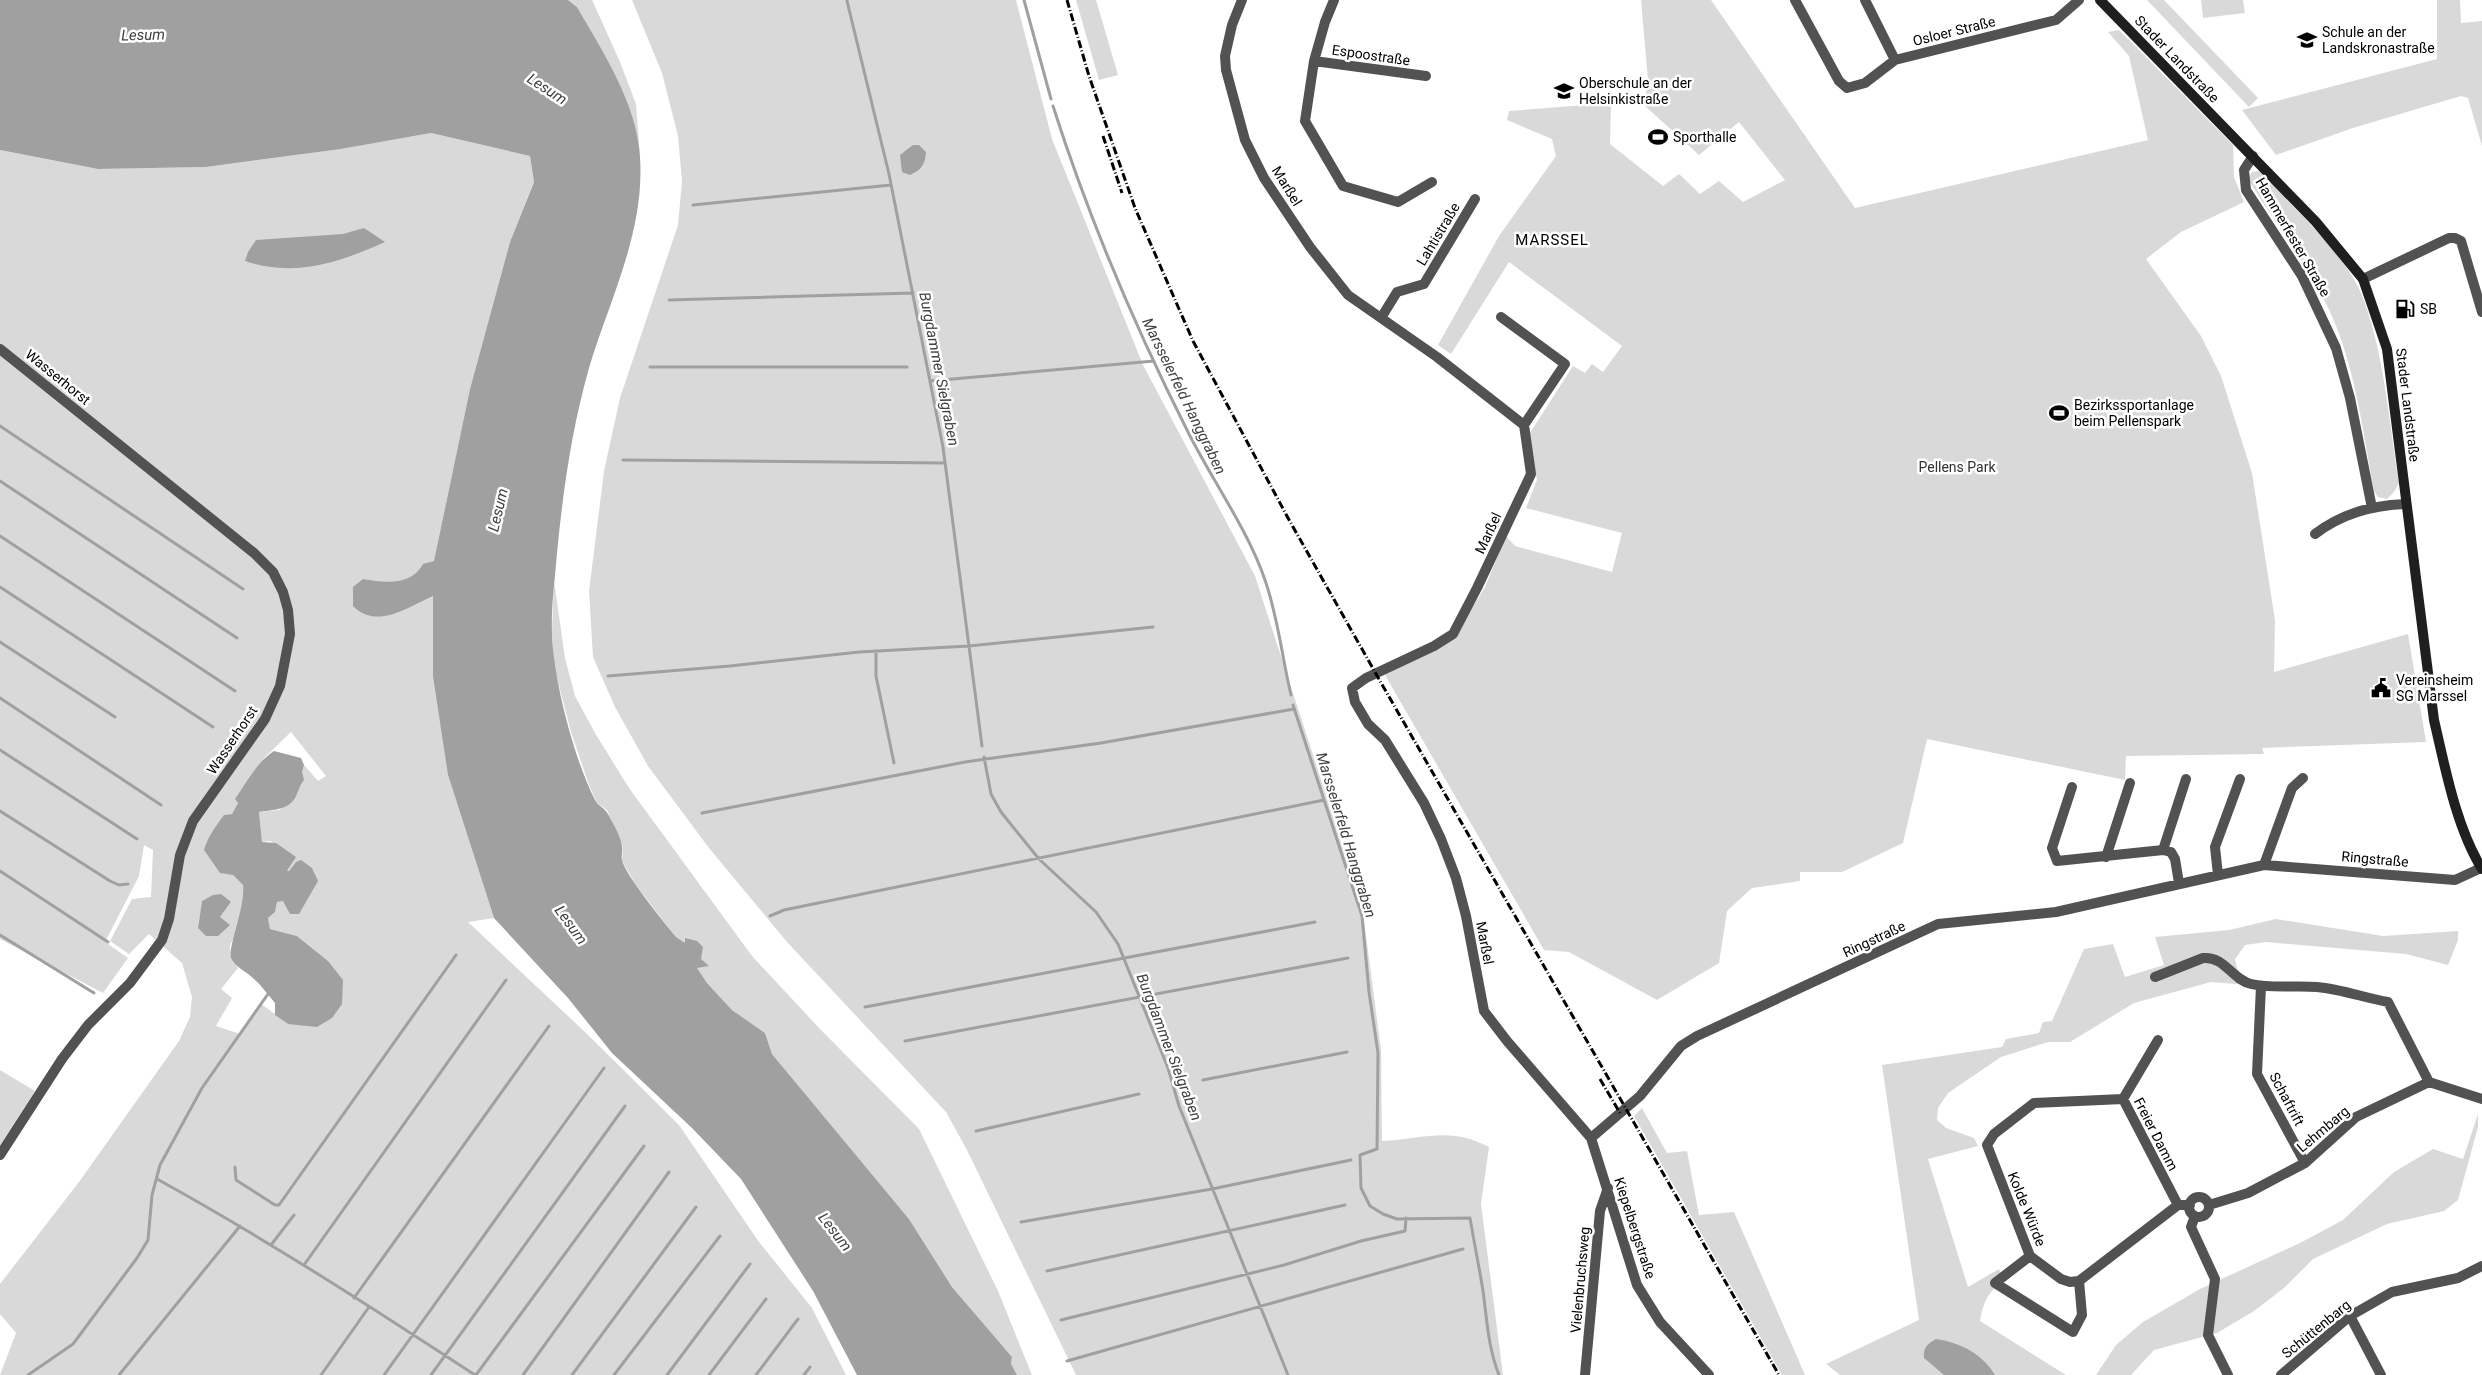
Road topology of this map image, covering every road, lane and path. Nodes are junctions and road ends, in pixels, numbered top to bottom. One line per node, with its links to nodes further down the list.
1 (1242, 0): 16 (street, Marßel)
2 (1334, 0): 8 (street)
3 (1795, 0): 7 (street)
4 (1865, 0): 7 (street)
5 (2079, 0): 7 (street, Osloer Straße)
6 (2100, 0): 10 (street, Stader Landstraße)
7 (1895, 60)
8 (1314, 61): 9 (street, Espoostraße); 11 (street)
9 (1426, 76)
10 (2253, 156): 13 (street, Stader Landstraße); 20 (street, Hammerfester Straße)
11 (1432, 182)
12 (1475, 199): 16 (street, Lahtistraße)
13 (2363, 279): 14 (street); 19 (street, Stader Landstraße)
14 (2482, 312)
15 (1501, 317): 18 (street)
16 (1381, 318): 18 (street, Marßel)
17 (0, 349): 41 (street, Wasserhorst)
18 (1524, 425): 37 (street, Marßel)
19 (2406, 504): 20 (street); 30 (street, Stader Landstraße)
20 (2372, 508): 21 (street)
21 (2315, 534)
22 (2303, 778): 29 (street)
23 (2186, 779): 27 (street)
24 (2240, 779): 31 (street)
25 (2130, 783): 28 (street)
26 (2072, 787): 28 (street)
27 (2163, 850): 28 (street); 32 (street)
28 (2106, 857)
29 (2264, 865): 30 (street, Ringstraße); 31 (street, Ringstraße)
30 (2482, 868)
31 (2218, 875): 32 (street, Ringstraße)
32 (2179, 883): 40 (street, Ringstraße)
33 (2155, 977): 34 (street)
34 (2262, 986): 36 (street); 42 (street, Schaftrift)
35 (2158, 1040): 39 (street, Freier Damm)
36 (2428, 1082): 38 (street); 42 (street, Lehmbarg)
37 (1545, 1084): 40 (street, Kiepelbergstraße)
38 (2482, 1098)
39 (2123, 1099): 46 (street, Freier Damm); 48 (street, Kolde Würde)
40 (1591, 1138): 43 (street, Kiepelbergstraße)
41 (0, 1155)
42 (2305, 1163): 45 (street, Lehmbarg)
43 (1608, 1188): 52 (street, Vielenbruchsweg); 53 (street, Kiepelbergstraße)
44 (2190, 1205): 45 (street); 46 (street); 47 (street)
45 (2210, 1205): 47 (street)
46 (2178, 1206): 50 (street)
47 (2195, 1216): 54 (street)
48 (2030, 1256): 50 (street, Kolde Würde); 50 (street)
49 (2482, 1266): 51 (street, Schüttenbarg)
50 (2078, 1281)
51 (2350, 1316): 55 (street, Schüttenbarg); 56 (street)
52 (1585, 1375)
53 (1709, 1375)
54 (2228, 1375)
55 (2281, 1375)
56 (2381, 1375)

